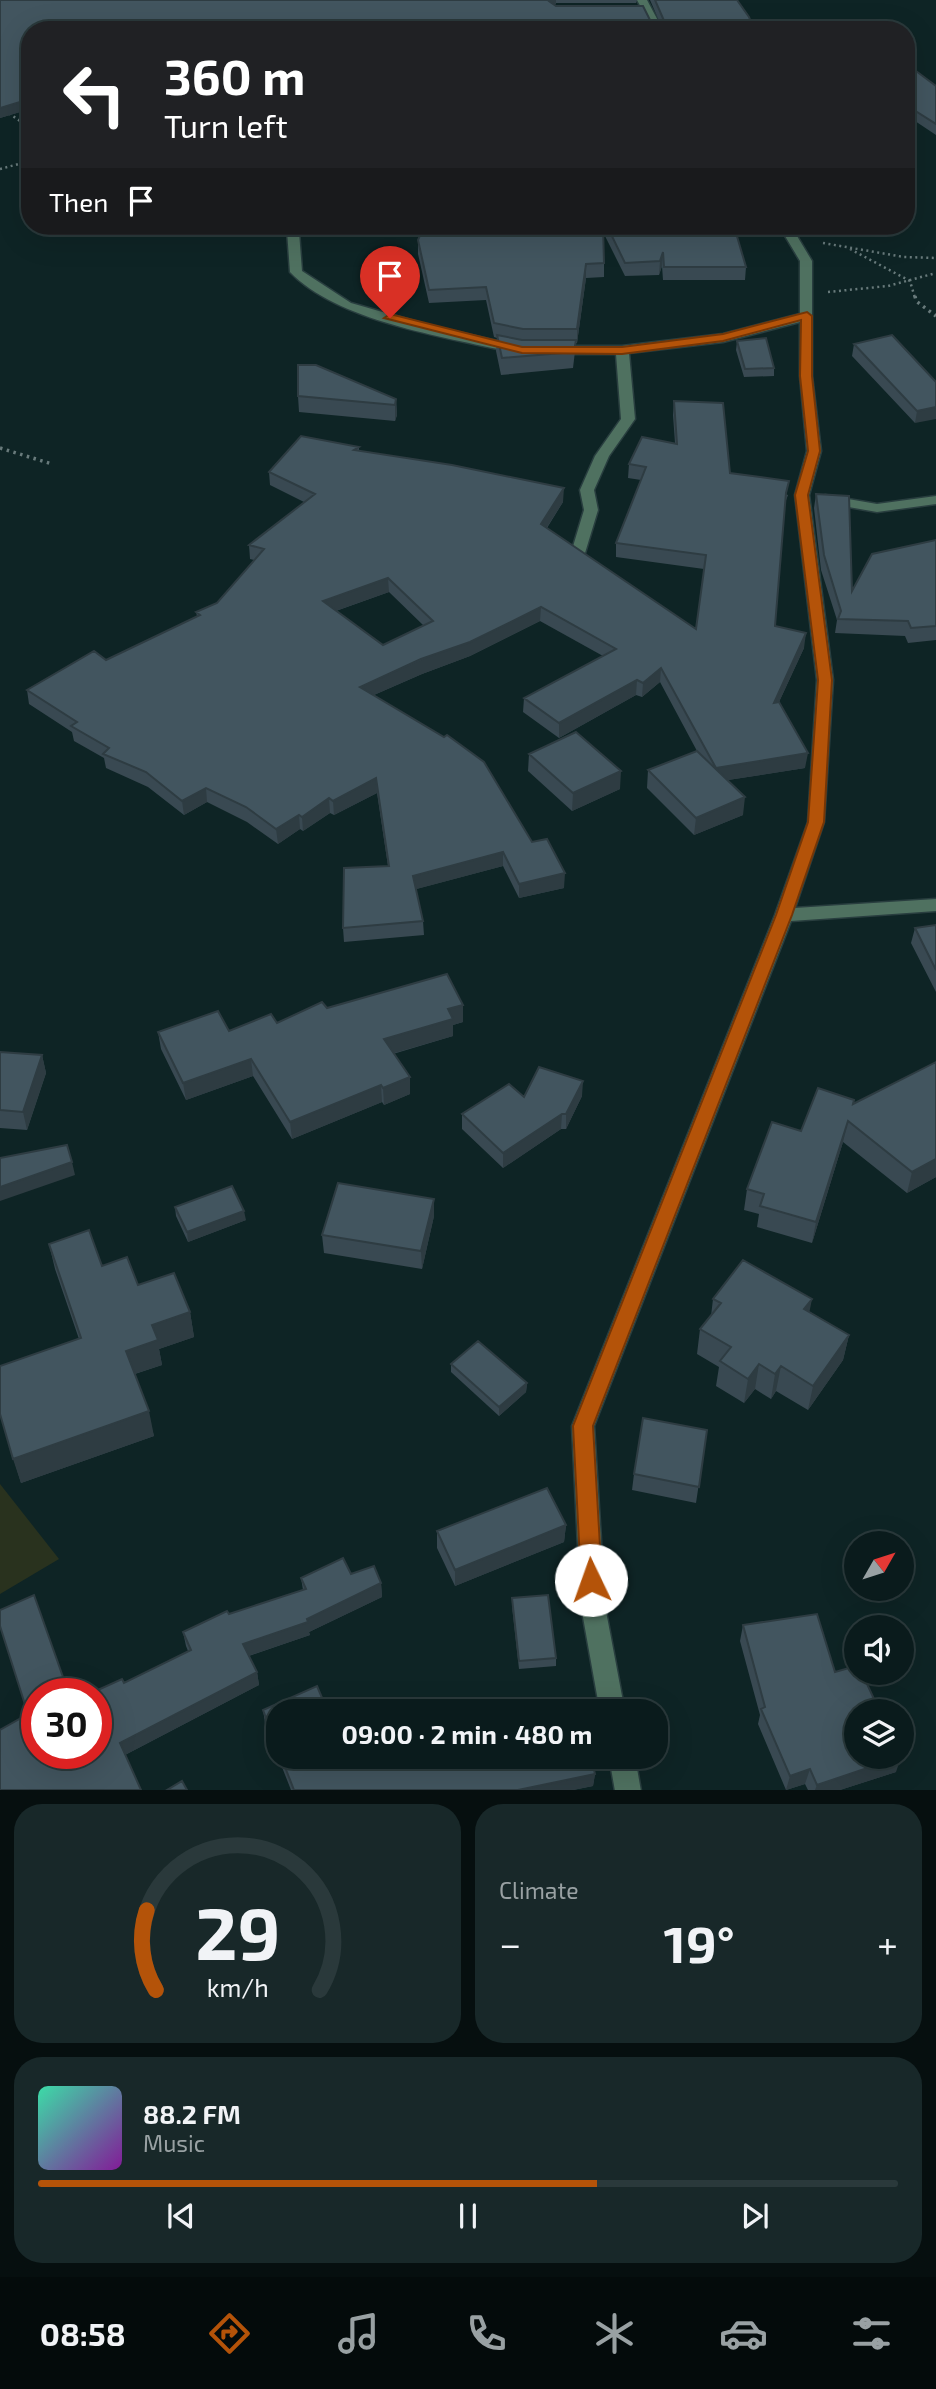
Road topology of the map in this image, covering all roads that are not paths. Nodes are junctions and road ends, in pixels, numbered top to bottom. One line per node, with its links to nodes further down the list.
1 (644, 4): 2 (street); 3 (street)
2 (634, 9)
3 (653, 21)
4 (293, 235): 7 (street)
5 (790, 235): 6 (street)
6 (807, 316): 7 (street); 8 (street)
7 (622, 350): 10 (street)
8 (802, 495): 9 (street); 12 (street)
9 (936, 500)
10 (578, 553)
11 (936, 905): 12 (street)
12 (784, 915): 13 (street)
13 (611, 1699)
14 (624, 1769): 15 (street)
15 (628, 1790)

